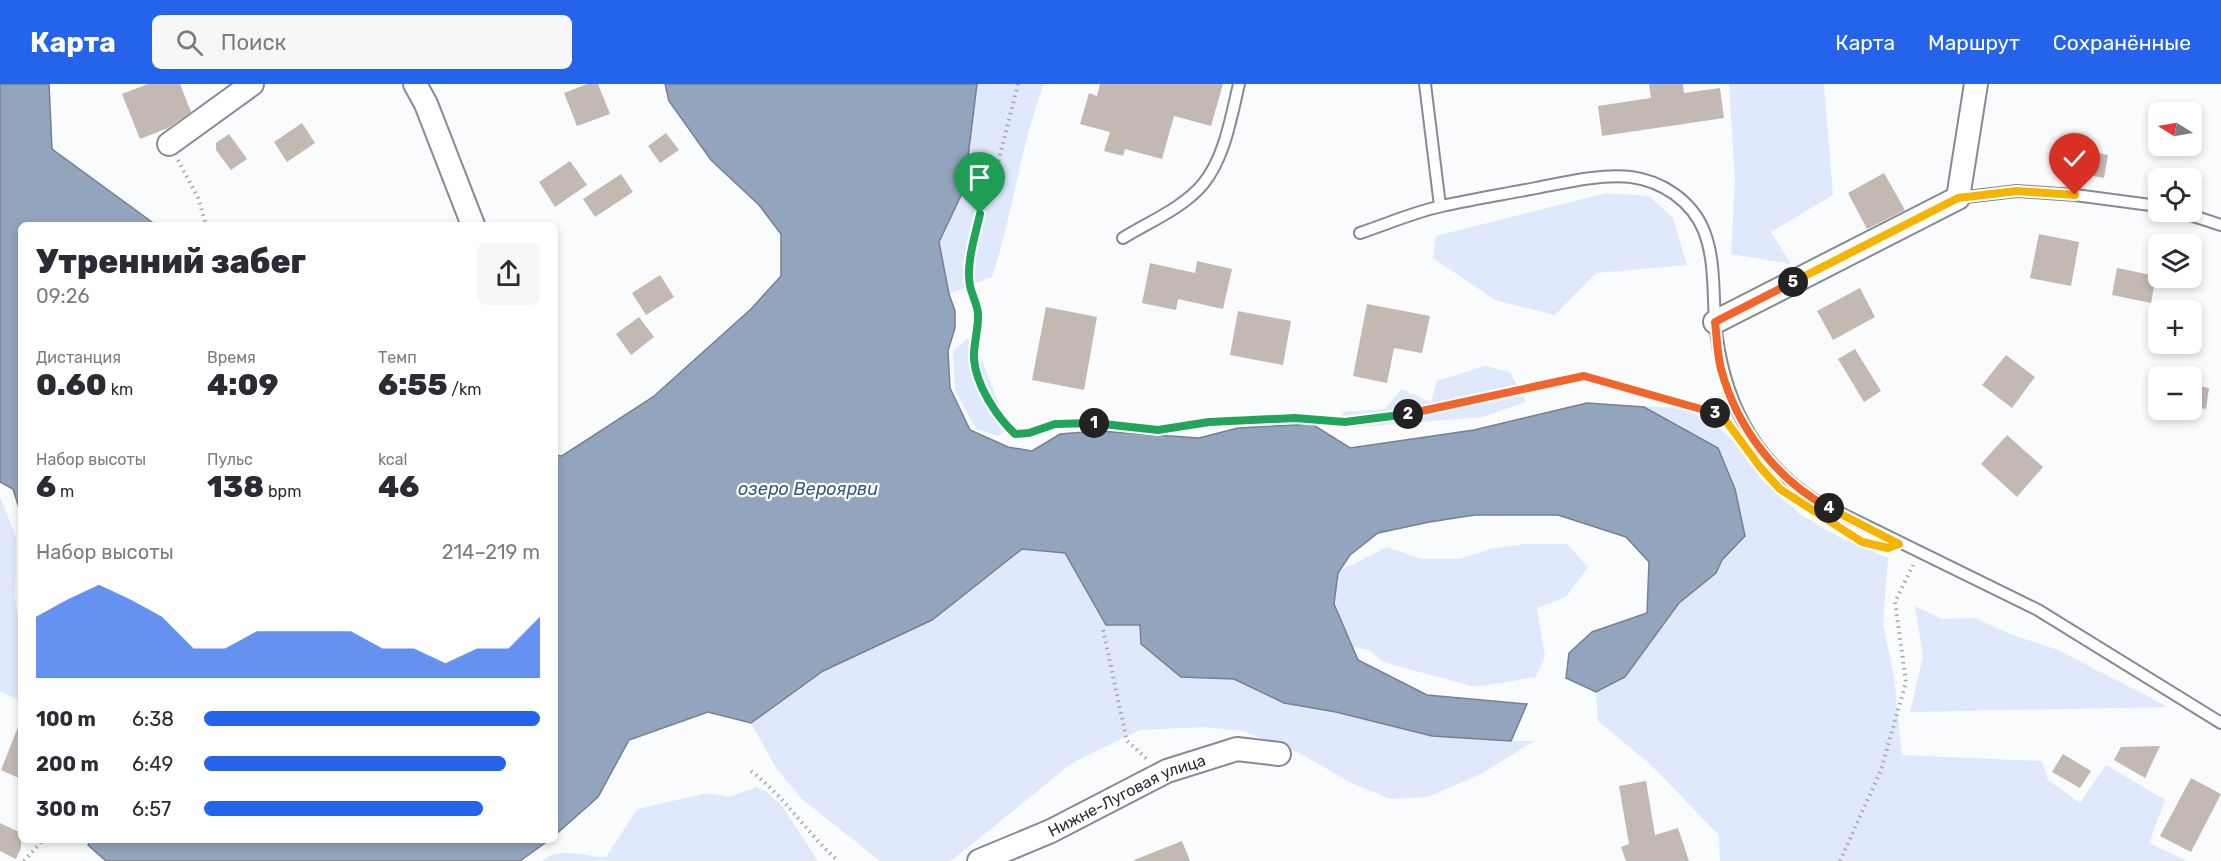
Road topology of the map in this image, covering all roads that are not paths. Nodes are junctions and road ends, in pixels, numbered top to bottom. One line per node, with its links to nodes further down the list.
1 (252, 84): 6 (street)
2 (415, 84): 11 (street)
3 (1239, 84): 14 (lane)
4 (1425, 84): 9 (lane)
5 (1976, 84): 7 (street)
6 (170, 144)
7 (1958, 198): 8 (lane); 15 (street)
8 (2148, 205)
9 (1440, 206): 13 (lane); 15 (lane)
10 (2202, 219): 12 (lane)
11 (471, 222)
12 (2221, 225)
13 (1360, 232)
14 (1123, 238)
15 (1715, 322): 16 (lane)
16 (2221, 723)
17 (1279, 754): 18 (street, Нижне-Луговая улица)
18 (979, 861)

